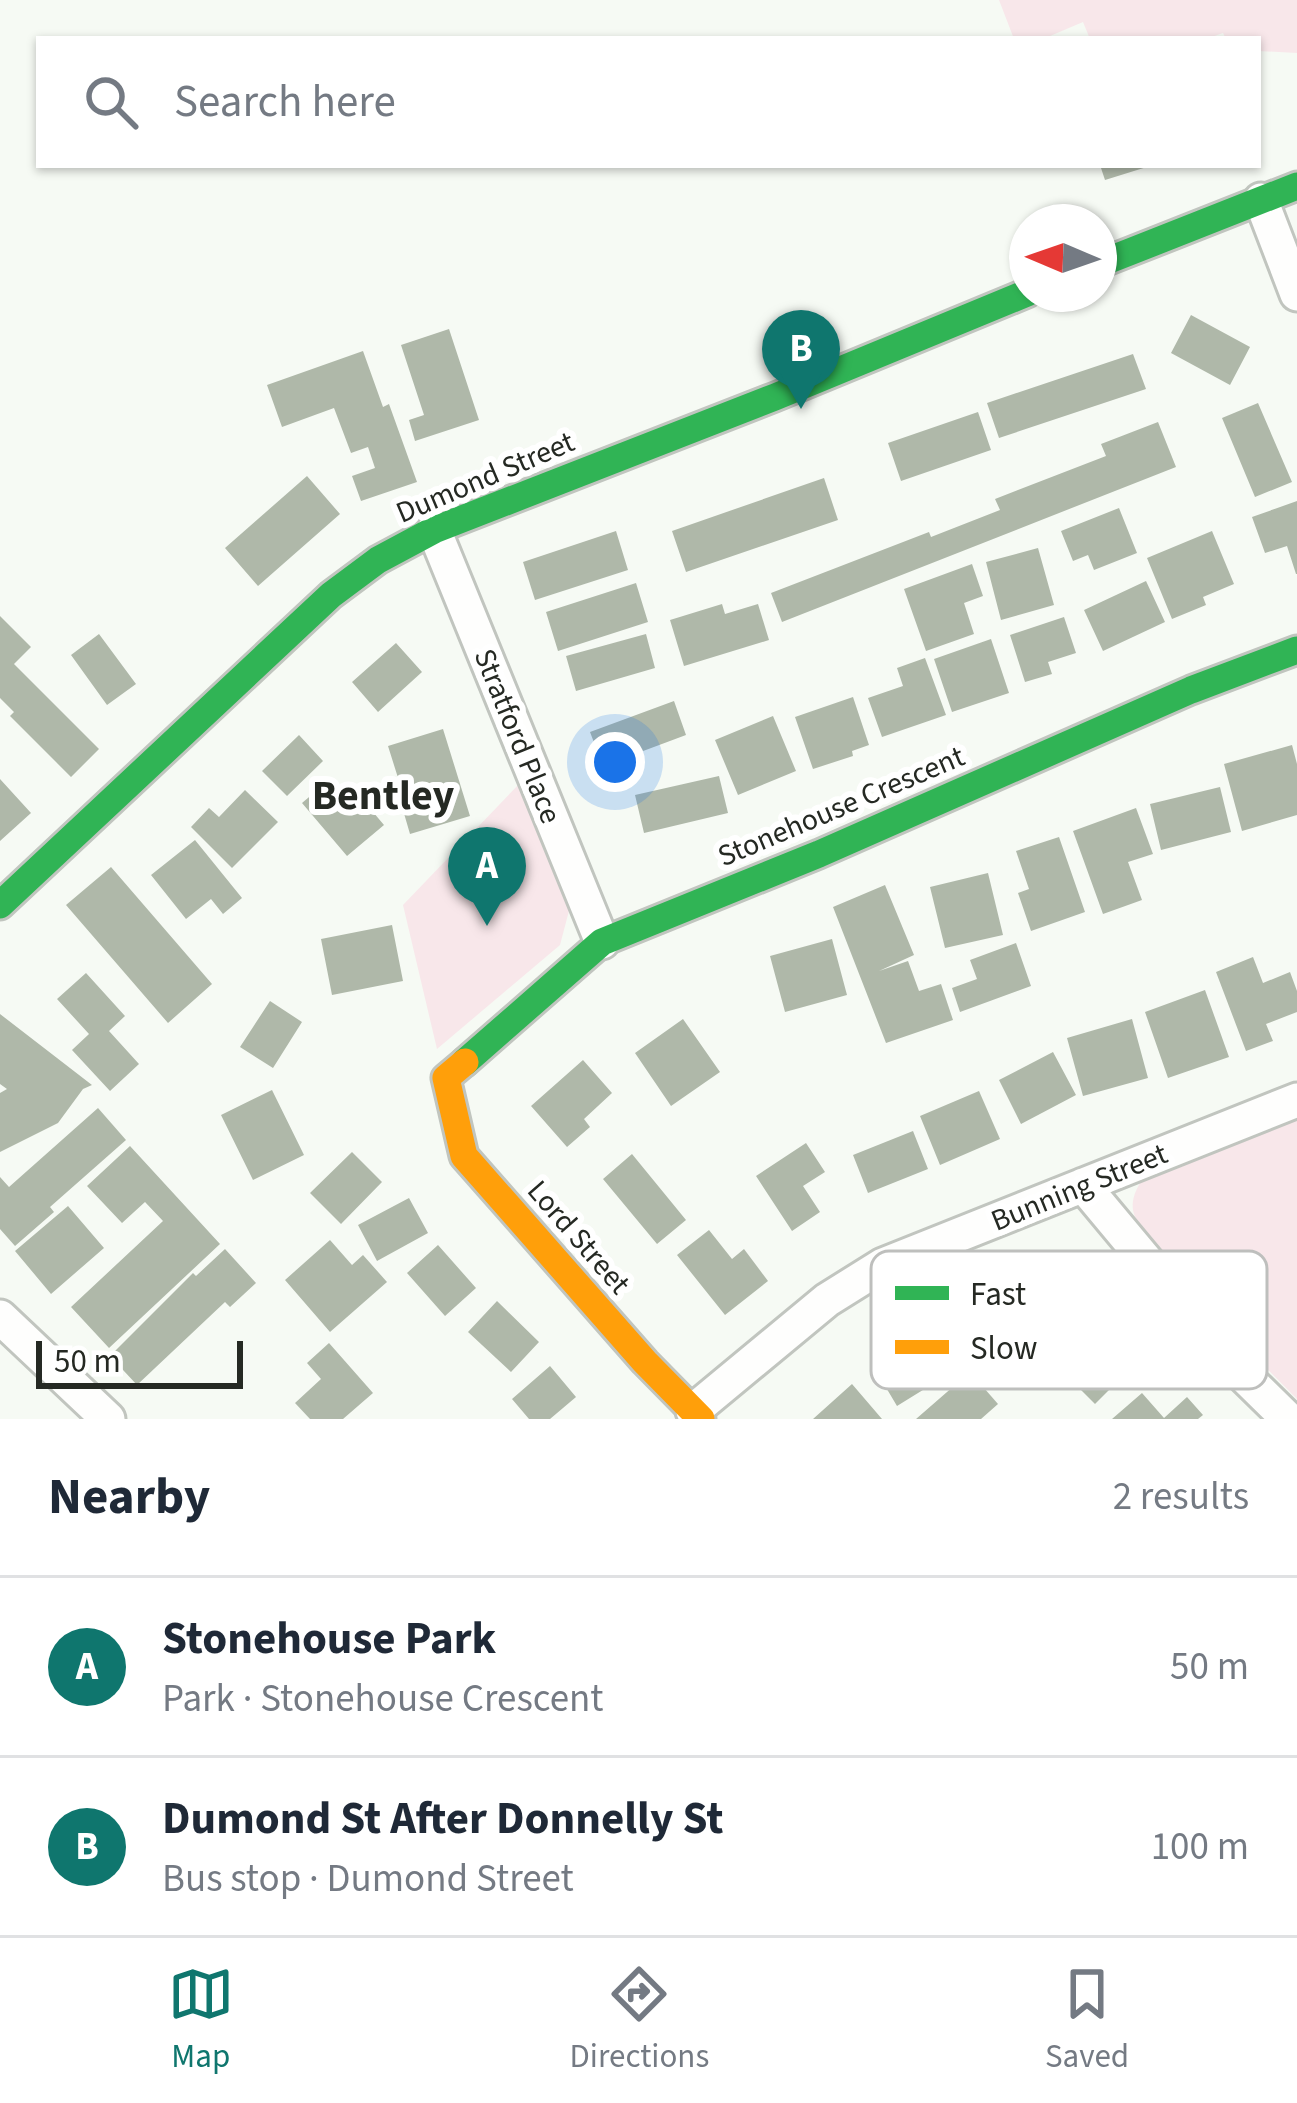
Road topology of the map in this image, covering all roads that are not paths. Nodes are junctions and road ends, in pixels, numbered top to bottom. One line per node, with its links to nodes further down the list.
1 (1297, 186): 2 (street)
2 (1261, 200): 3 (street); 4 (street)
3 (1117, 257)
4 (1297, 294)
5 (1009, 300): 6 (street, Dumond Street)
6 (434, 530): 8 (street, Dumond Street); 9 (street, Stratford Place)
7 (1297, 650): 9 (street, Stonehouse Crescent)
8 (0, 905)
9 (602, 942): 10 (street, Stonehouse Crescent)
10 (446, 1078): 18 (street, Lord Street)
11 (1297, 1100): 12 (street, Bunning Street)
12 (1083, 1185): 13 (street, Bunning Street); 14 (street)
13 (918, 1251)
14 (1138, 1251)
15 (871, 1272): 18 (street, Bunning Street)
16 (0, 1317): 19 (street)
17 (1257, 1389): 20 (street)
18 (697, 1415)
19 (108, 1419)
20 (1288, 1419)

